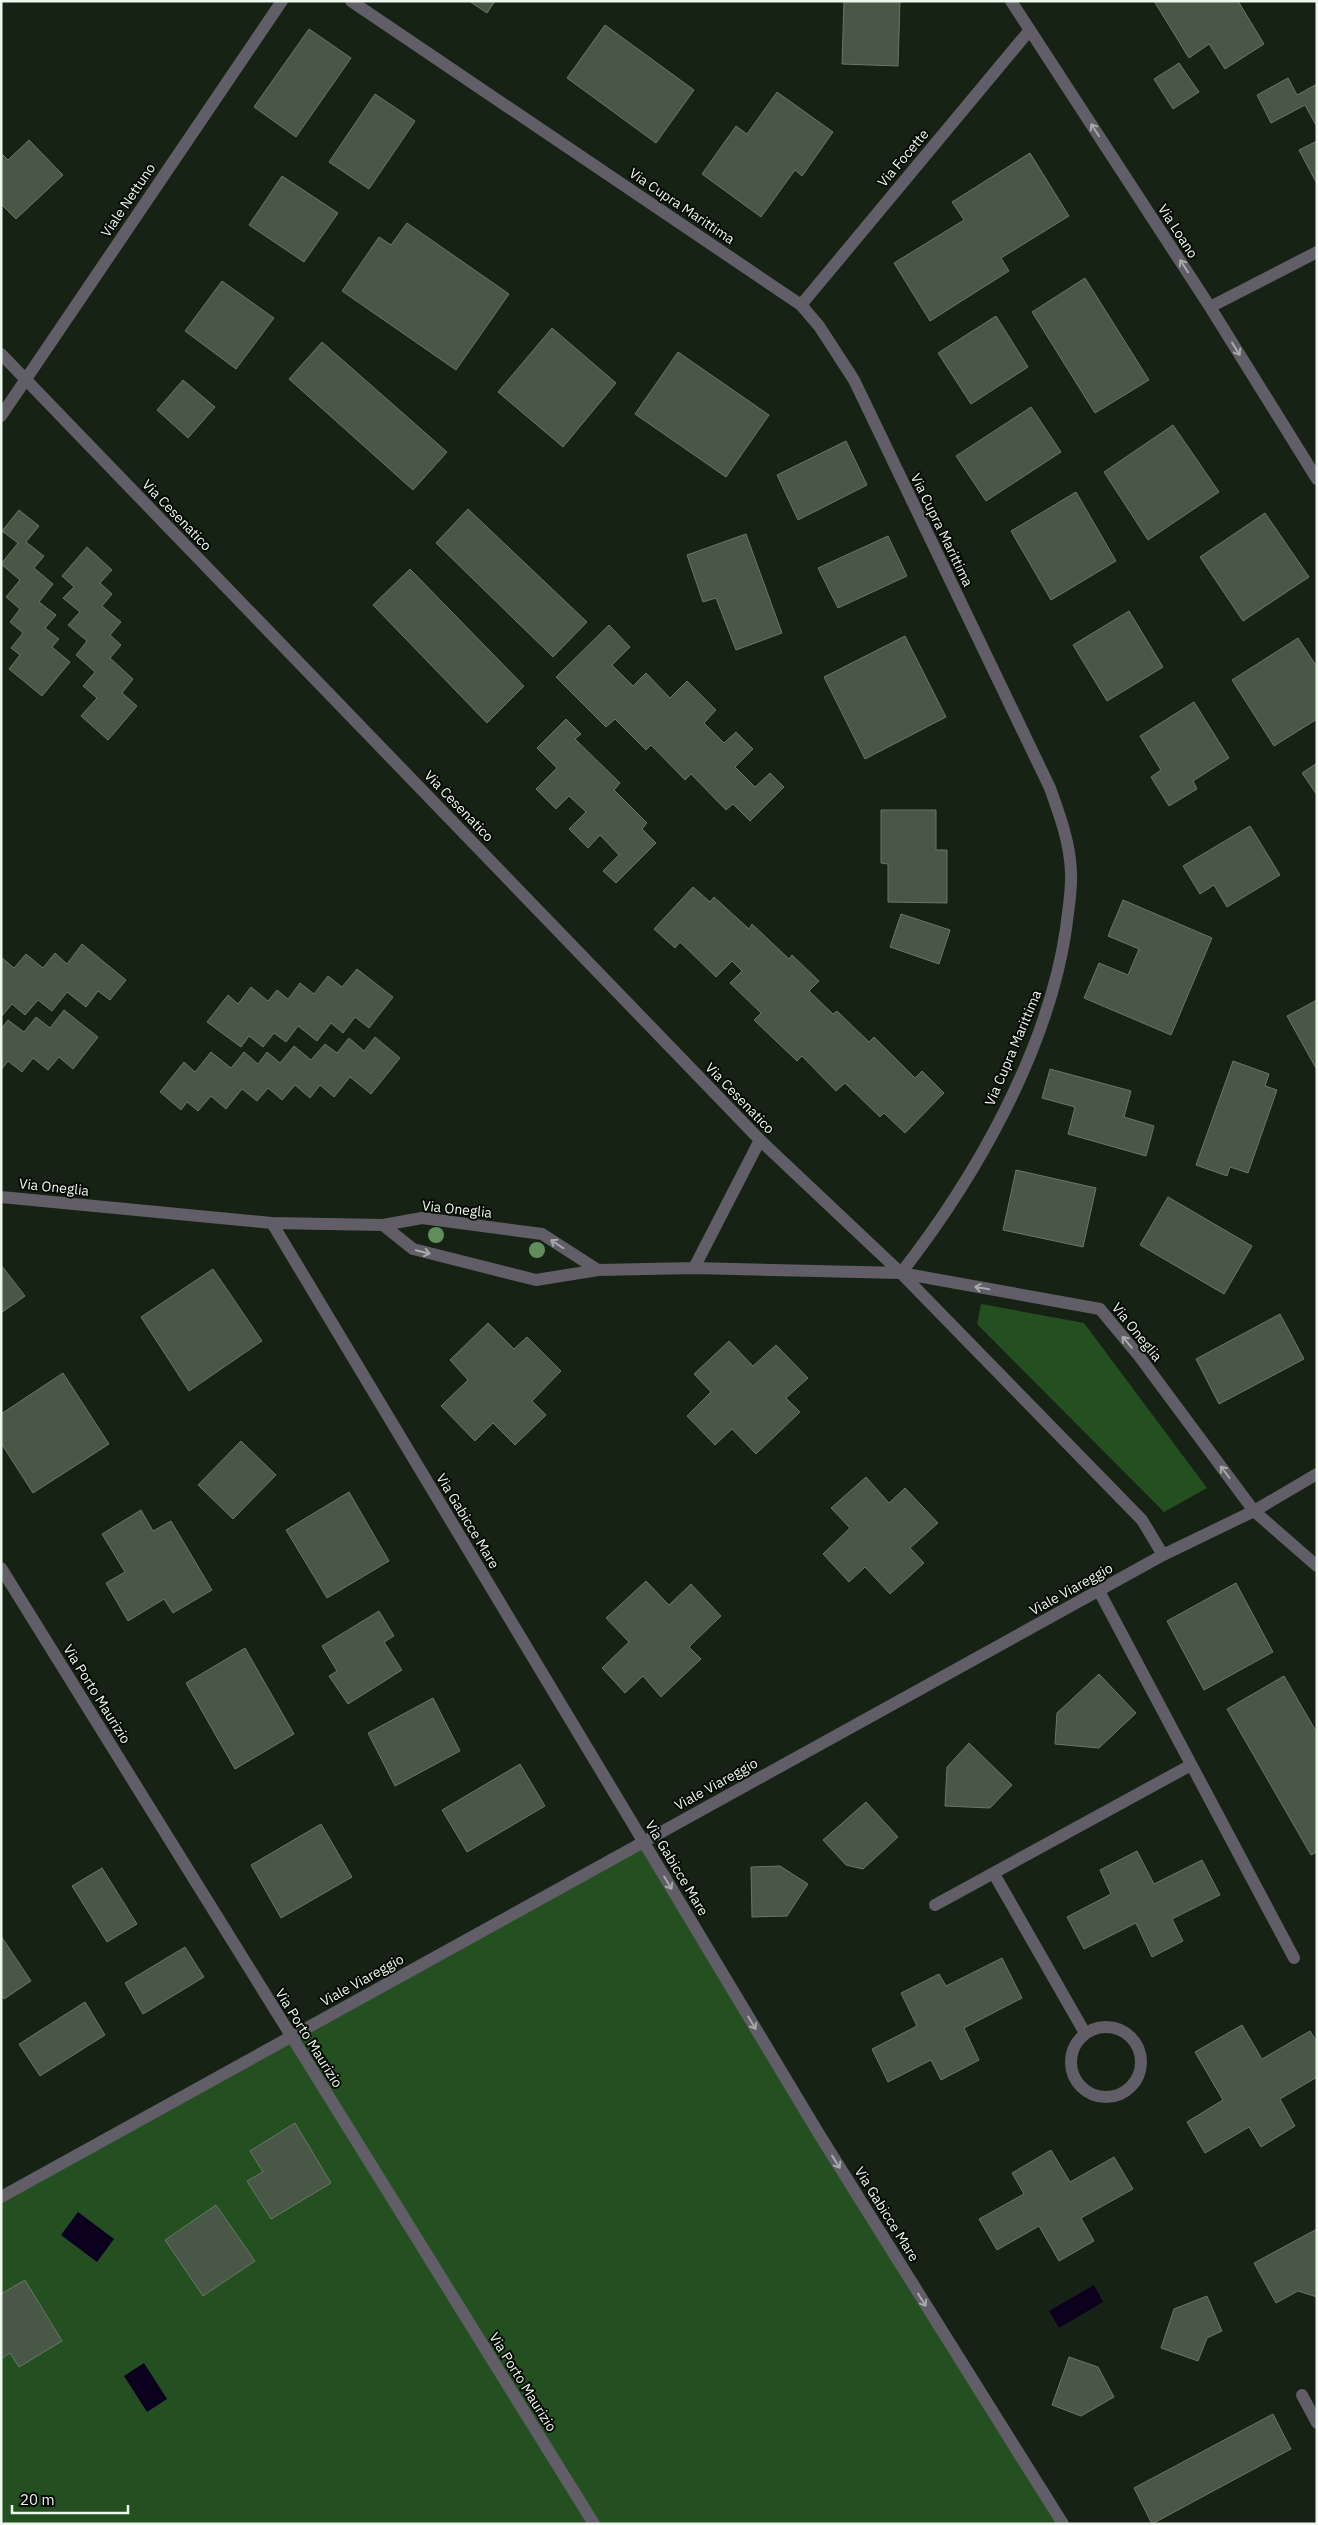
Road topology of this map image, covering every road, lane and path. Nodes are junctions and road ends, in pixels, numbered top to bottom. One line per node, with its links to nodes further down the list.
1 (282, 1): 9 (street, Viale Nettuno)
2 (351, 1): 6 (street, Via Cupra Marittima)
3 (1011, 1): 4 (street, Via Loano)
4 (1029, 31): 6 (street, Via Focette); 7 (street, Via Loano, one-way to 4)
5 (1317, 252): 7 (street)
6 (801, 305): 18 (street, Via Cupra Marittima)
7 (1210, 307): 11 (street, Via Loano, one-way to 11)
8 (1, 354): 9 (street, Via Cesenatico)
9 (25, 378): 10 (street, Viale Nettuno); 12 (street, Via Cesenatico)
10 (1, 416)
11 (1317, 478)
12 (760, 1140): 16 (street); 18 (street, Via Cesenatico)
13 (1, 1196): 14 (street, Via Oneglia)
14 (272, 1223): 15 (street, Via Oneglia); 26 (street, Via Gabicce Mare)
15 (383, 1225): 17 (street, Via Oneglia, one-way to 15); 17 (street, one-way to 17)
16 (694, 1268): 17 (street, Via Oneglia); 18 (street, Via Oneglia)
17 (598, 1270)
18 (901, 1273): 20 (street, Via Oneglia, one-way to 18); 21 (street)
19 (1317, 1474): 20 (street, Viale Viareggio)
20 (1254, 1511): 21 (street, Viale Viareggio); 22 (street)
21 (1163, 1555): 24 (street, Viale Viareggio)
22 (1317, 1566)
23 (1, 1568): 31 (street, Via Porto Maurizio)
24 (1099, 1591): 25 (street); 26 (street, Viale Viareggio)
25 (1192, 1765): 27 (street); 29 (street)
26 (643, 1842): 31 (street, Viale Viareggio); 36 (street, Via Gabicce Mare, one-way to 36)
27 (994, 1874): 28 (street); 30 (street)
28 (935, 1905)
29 (1294, 1958)
30 (1085, 2033): 30 (street)
31 (290, 2036): 32 (street, Viale Viareggio); 35 (street, Via Porto Maurizio)
32 (1, 2197)
33 (1302, 2395): 34 (street)
34 (1317, 2423)
35 (594, 2524)
36 (1063, 2524)

